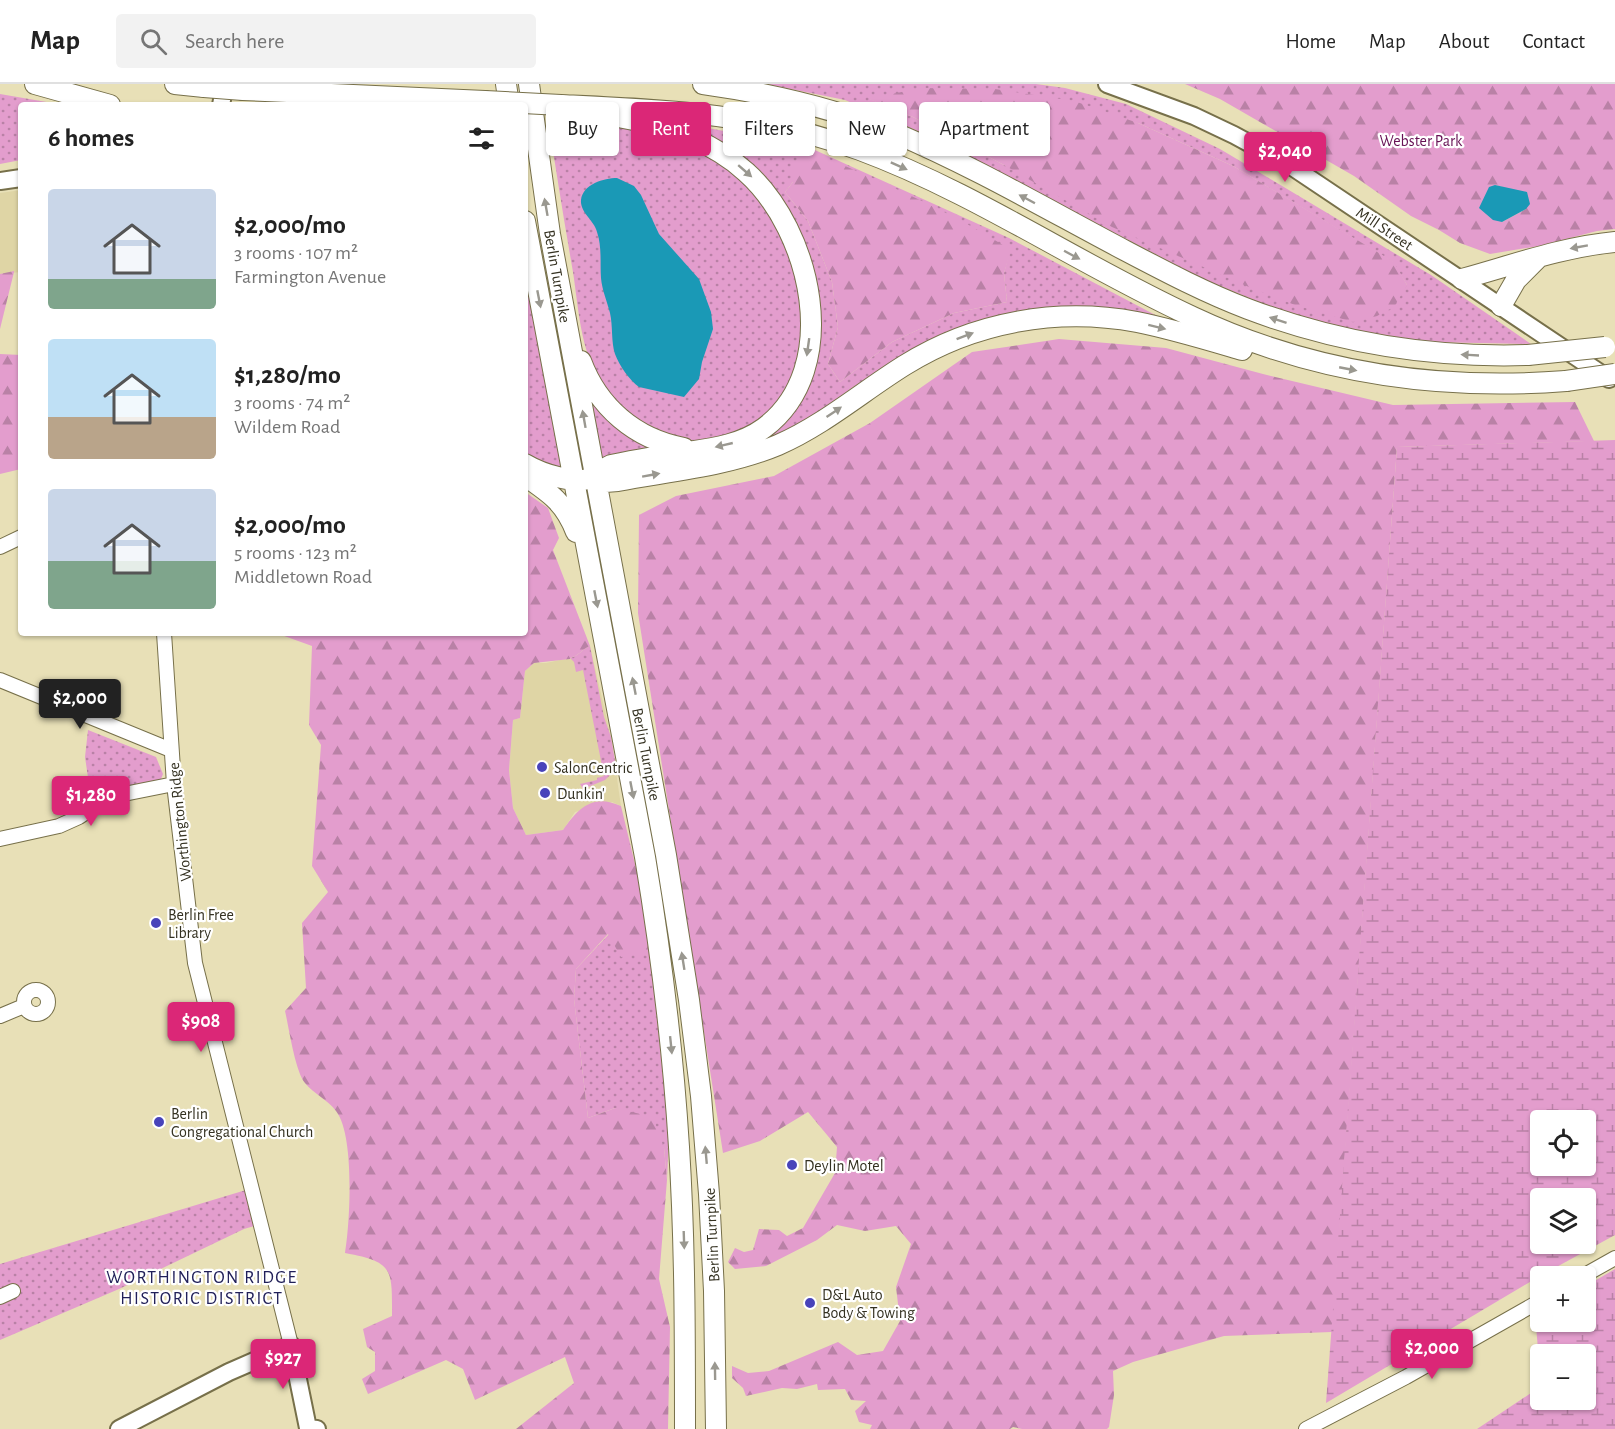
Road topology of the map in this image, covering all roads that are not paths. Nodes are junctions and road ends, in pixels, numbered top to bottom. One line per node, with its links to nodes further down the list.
1 (35, 84): 8 (highway)
2 (175, 84): 7 (highway, bridge)
3 (507, 84): 11 (highway)
4 (529, 84): 23 (highway, Berlin Turnpike, one-way to 4)
5 (703, 84): 24 (highway, one-way to 5, bridge)
6 (1107, 84): 21 (main road, Mill Street)
7 (234, 87): 9 (main road); 10 (highway, bridge)
8 (99, 102)
9 (223, 102)
10 (506, 102)
11 (509, 102)
12 (528, 103): 13 (highway, bridge)
13 (546, 104)
14 (619, 107): 25 (highway, one-way to 25)
15 (619, 117): 28 (highway, one-way to 28)
16 (18, 178): 17 (main road)
17 (0, 181)
18 (528, 237): 32 (highway, Berlin Turnpike, one-way to 32)
19 (1615, 242): 20 (highway, one-way to 20)
20 (1543, 255): 21 (highway); 22 (highway)
21 (1462, 279): 22 (main road, Mill Street)
22 (1501, 306): 27 (main road, Mill Street)
23 (566, 324): 28 (highway); 30 (highway, Berlin Turnpike, one-way to 23)
24 (1610, 346)
25 (1319, 363): 26 (highway, one-way to 26, bridge); 30 (highway, one-way to 25)
26 (1615, 374)
27 (1615, 383)
28 (698, 450): 30 (highway)
29 (528, 465): 32 (highway)
30 (595, 477): 32 (highway); 50 (highway, Berlin Turnpike, one-way to 30)
31 (528, 478): 35 (highway)
32 (573, 479): 35 (highway, Berlin Turnpike)
33 (18, 538): 34 (street)
34 (0, 547)
35 (588, 560): 49 (highway, Berlin Turnpike, one-way to 49)
36 (164, 636): 38 (street, Worthington Ridge)
37 (0, 680): 38 (street)
38 (171, 750): 39 (street, Worthington Ridge)
39 (174, 784): 40 (street); 46 (street, Worthington Ridge)
40 (0, 839)
41 (24, 1006): 42 (street)
42 (0, 1016)
43 (1615, 1258): 44 (street)
44 (1596, 1269)
45 (1530, 1307): 51 (street)
46 (291, 1345): 47 (main road); 48 (main road, Worthington Ridge)
47 (119, 1429)
48 (311, 1429)
49 (685, 1429)
50 (716, 1429)
51 (1307, 1429)

